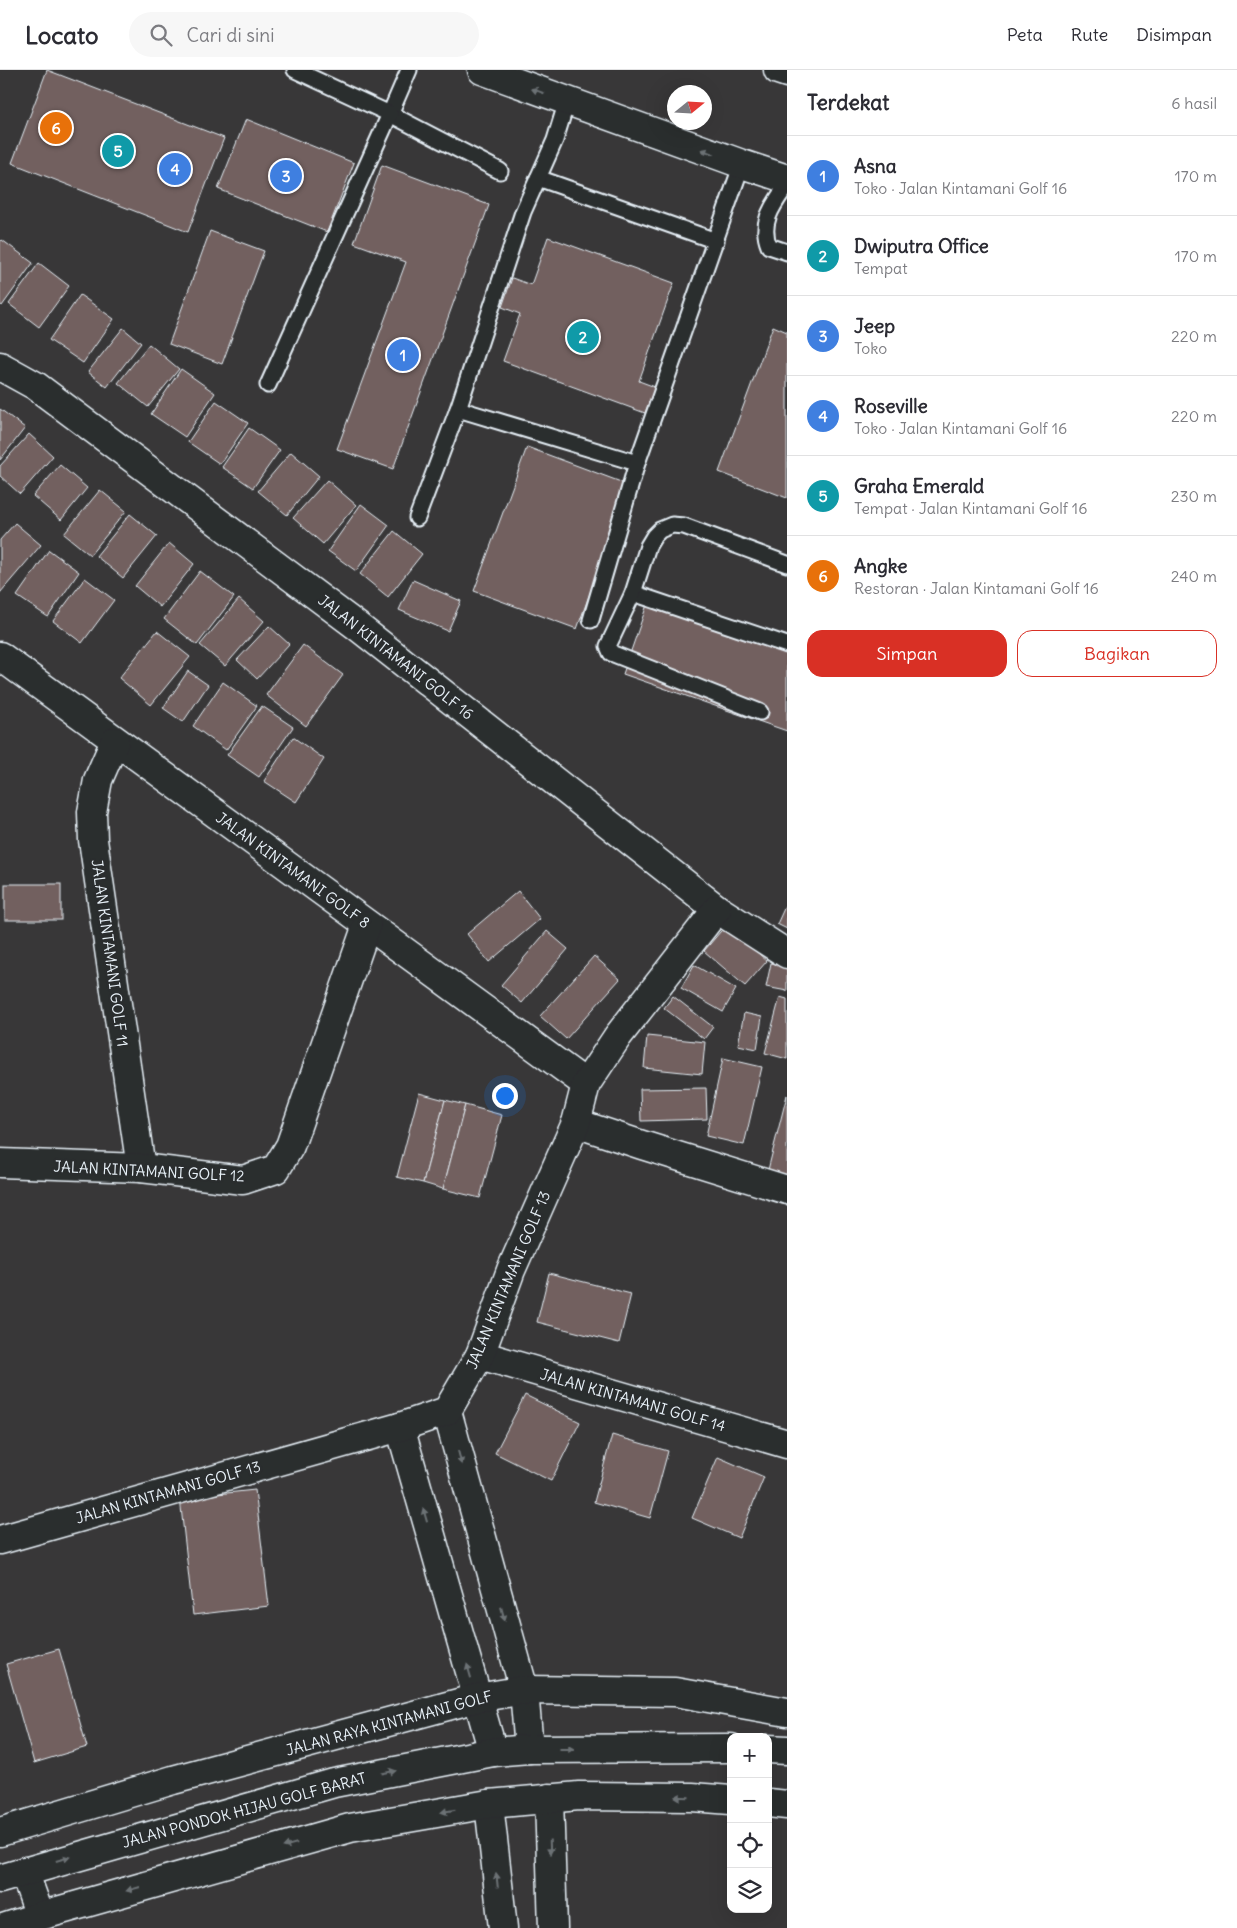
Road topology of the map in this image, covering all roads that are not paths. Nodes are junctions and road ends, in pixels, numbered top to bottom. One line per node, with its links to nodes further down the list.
1 (295, 70): 7 (lane)
2 (408, 70): 7 (lane)
3 (482, 70): 6 (street, one-way to 3)
4 (778, 70): 5 (street)
5 (787, 73)
6 (567, 101): 8 (street, one-way to 6); 10 (lane)
7 (390, 114): 9 (lane); 16 (lane)
8 (742, 164): 11 (street); 13 (lane)
9 (500, 170)
10 (538, 178): 13 (lane); 17 (lane)
11 (787, 179)
12 (787, 185): 14 (lane)
13 (716, 241): 18 (lane)
14 (787, 252)
15 (0, 366): 27 (street, JALAN KINTAMANI GOLF 16)
16 (268, 385)
17 (458, 410): 18 (lane); 19 (lane)
18 (637, 463): 22 (lane)
19 (417, 518)
20 (787, 564): 21 (lane)
21 (633, 593): 23 (lane); 25 (lane)
22 (592, 620)
23 (787, 645)
24 (0, 656): 26 (street, JALAN KINTAMANI GOLF 8)
25 (760, 712)
26 (114, 741): 28 (street, JALAN KINTAMANI GOLF 8); 33 (street, JALAN KINTAMANI GOLF 11)
27 (717, 909): 29 (street, JALAN KINTAMANI GOLF 16); 30 (street, JALAN KINTAMANI GOLF 13)
28 (368, 925): 30 (street, JALAN KINTAMANI GOLF 8); 33 (street, JALAN KINTAMANI GOLF 12)
29 (787, 954)
30 (586, 1084): 31 (street, JALAN KINTAMANI GOLF 13)
31 (576, 1123): 34 (street); 35 (street, JALAN KINTAMANI GOLF 13)
32 (0, 1163): 33 (street, JALAN KINTAMANI GOLF 12)
33 (141, 1168)
34 (787, 1190)
35 (480, 1355): 36 (street, JALAN KINTAMANI GOLF 13); 38 (street, JALAN KINTAMANI GOLF 14)
36 (447, 1411): 37 (street, JALAN KINTAMANI GOLF 13); 40 (street, one-way to 40)
37 (400, 1427): 39 (street, JALAN KINTAMANI GOLF 13); 41 (street, one-way to 37)
38 (787, 1444)
39 (0, 1540)
40 (524, 1690): 41 (street, JALAN RAYA KINTAMANI GOLF); 42 (street, JALAN RAYA KINTAMANI GOLF); 44 (street)
41 (477, 1698): 47 (street); 53 (street, JALAN RAYA KINTAMANI GOLF)
42 (787, 1712)
43 (727, 1748): 44 (street, JALAN PONDOK HIJAU GOLF BARAT, one-way to 43)
44 (529, 1749): 47 (street, JALAN PONDOK HIJAU GOLF BARAT)
45 (772, 1749): 46 (street)
46 (787, 1750)
47 (493, 1752): 54 (street, JALAN PONDOK HIJAU GOLF BARAT, one-way to 47)
48 (549, 1798): 49 (street, one-way to 48); 51 (street); 58 (street, one-way to 58)
49 (727, 1800)
50 (772, 1803): 52 (street)
51 (489, 1804): 55 (street, one-way to 55); 57 (street, one-way to 51)
52 (787, 1805)
53 (0, 1832)
54 (12, 1875): 55 (street)
55 (40, 1916): 56 (street)
56 (3, 1928)
57 (503, 1928)
58 (553, 1928)

